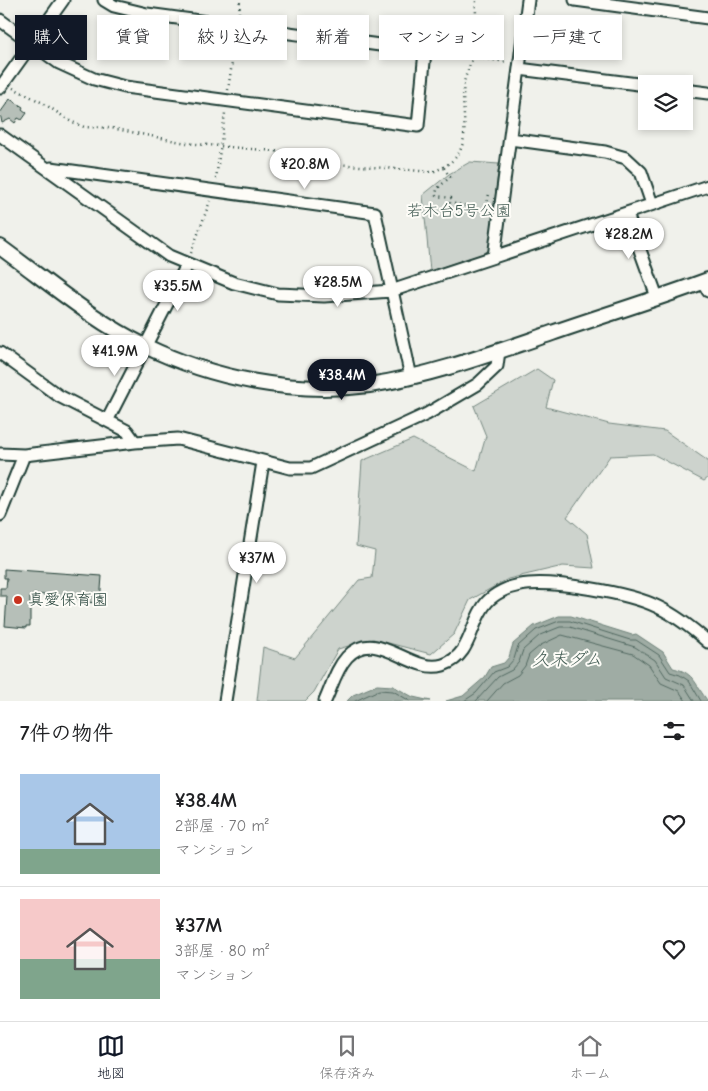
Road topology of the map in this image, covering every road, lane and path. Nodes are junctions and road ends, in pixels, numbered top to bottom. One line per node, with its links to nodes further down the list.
1 (63, 0): 7 (street)
2 (104, 0): 10 (street)
3 (240, 0): 8 (path)
4 (476, 0): 9 (path)
5 (528, 0): 20 (street)
6 (575, 0): 11 (street)
7 (52, 15)
8 (238, 15)
9 (476, 15)
10 (179, 18)
11 (708, 18)
12 (0, 20): 13 (street)
13 (15, 31)
14 (287, 33): 25 (street)
15 (20, 60): 22 (street)
16 (55, 60): 25 (street)
17 (232, 60): 25 (path)
18 (473, 60): 30 (path)
19 (485, 60): 20 (path)
20 (519, 66): 21 (street); 27 (street)
21 (638, 84)
22 (2, 85): 28 (path)
23 (693, 91): 24 (street)
24 (708, 93)
25 (227, 101): 28 (path)
26 (0, 135): 29 (street)
27 (510, 139): 34 (street); 37 (street)
28 (221, 146): 30 (path); 33 (path)
29 (49, 168): 33 (street); 38 (street)
30 (444, 168): 32 (path)
31 (708, 186): 34 (street)
32 (490, 187)
33 (214, 191): 38 (path); 40 (street)
34 (652, 204): 35 (street)
35 (627, 214): 37 (street); 41 (street)
36 (0, 247): 42 (street)
37 (494, 257): 40 (street)
38 (187, 265): 40 (street); 42 (street)
39 (706, 284): 41 (street)
40 (391, 291): 45 (street)
41 (656, 297): 43 (street)
42 (145, 346): 45 (street); 46 (street)
43 (499, 351): 45 (street); 50 (street)
44 (0, 353): 46 (street)
45 (410, 377)
46 (108, 420): 47 (street)
47 (135, 442): 49 (street); 50 (street)
48 (0, 454): 49 (street)
49 (24, 455): 51 (street)
50 (263, 462): 53 (street)
51 (0, 515)
52 (708, 642): 54 (street)
53 (225, 701)
54 (325, 701)

